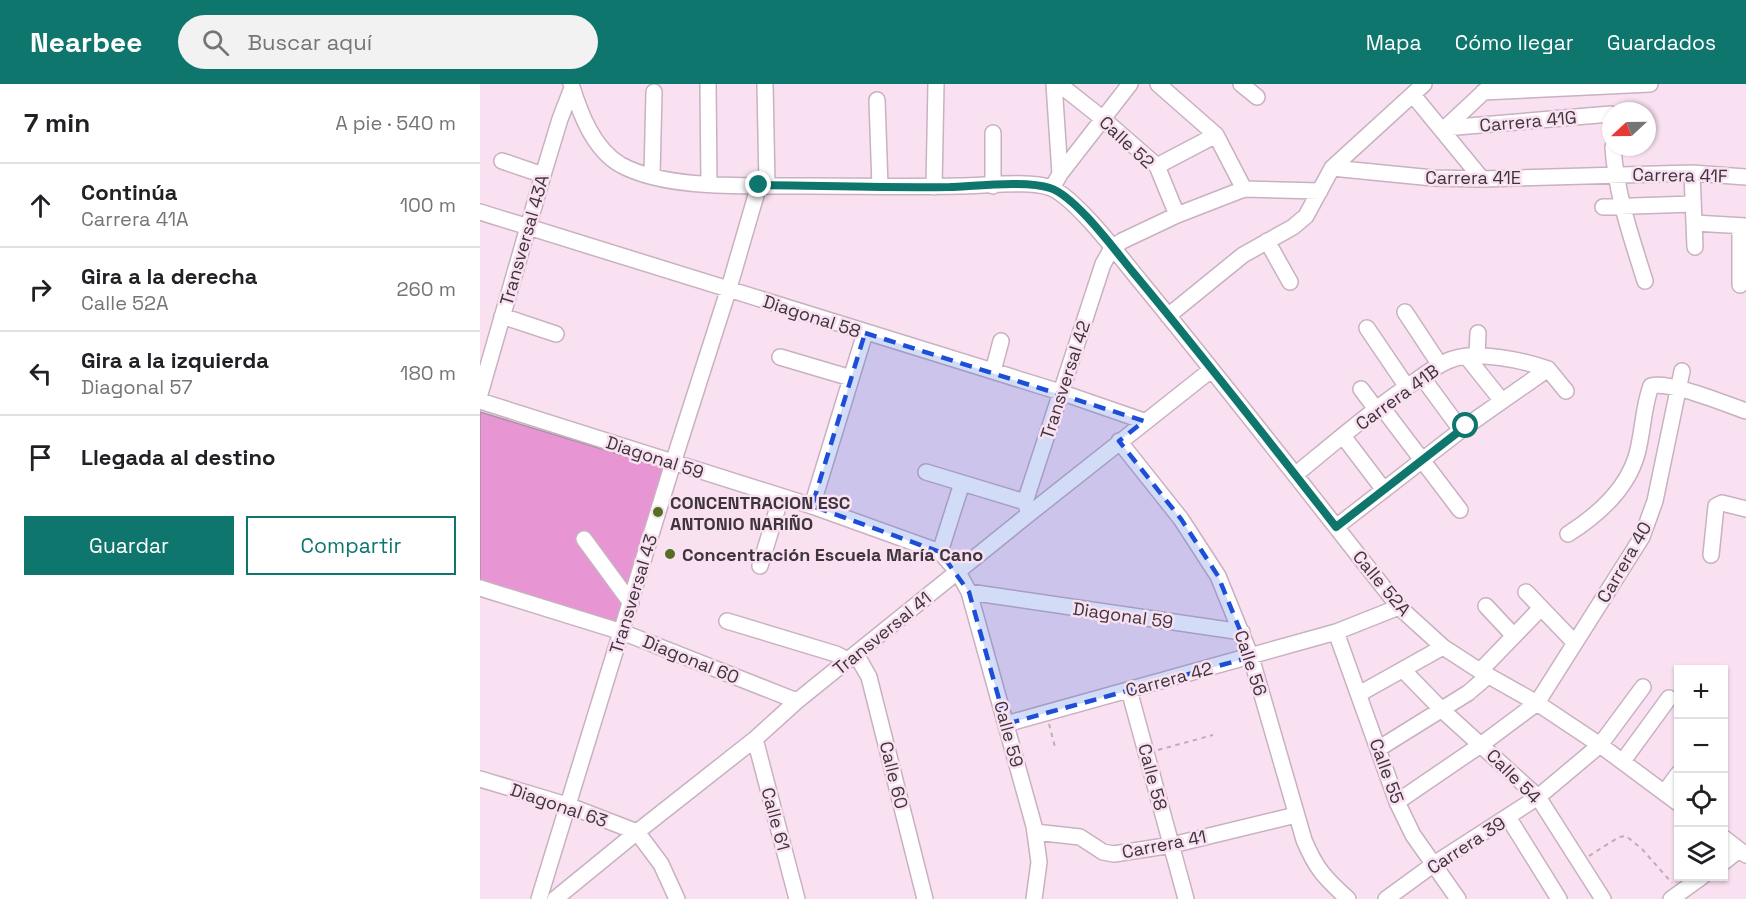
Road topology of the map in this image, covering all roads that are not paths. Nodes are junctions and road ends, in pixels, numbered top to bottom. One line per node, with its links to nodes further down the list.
1 (708, 84): 34 (street)
2 (765, 84): 35 (street, Transversal 43)
3 (936, 84): 38 (street)
4 (1054, 84): 28 (street)
5 (1059, 84): 19 (street, Calle 52)
6 (1130, 84): 19 (street)
7 (1158, 84): 22 (street)
8 (1241, 84): 15 (street)
9 (1650, 84): 11 (street)
10 (572, 86): 30 (street, Transversal 43A); 31 (street)
11 (1607, 87): 12 (street); 17 (street)
12 (1487, 88): 20 (street)
13 (1418, 89): 20 (street); 26 (street)
14 (654, 92): 31 (street)
15 (1257, 98)
16 (877, 100): 36 (street)
17 (1609, 102)
18 (1602, 115): 20 (street, Carrera 41G)
19 (1102, 118): 25 (street, Calle 52); 28 (street)
20 (1444, 129): 33 (street)
21 (993, 133): 37 (street)
22 (1216, 135): 25 (street); 40 (street)
23 (1614, 156): 29 (street)
24 (502, 160): 30 (street)
25 (1156, 166): 46 (street, Calle 52)
26 (1332, 168): 33 (street, Carrera 41E); 41 (street)
27 (1692, 173): 29 (street, Carrera 41F); 32 (street, Carrera 41F); 42 (street)
28 (1060, 174): 39 (street)
29 (1615, 174): 33 (street, Carrera 41E); 43 (street)
30 (543, 175): 49 (street, Transversal 43A)
31 (652, 177): 34 (street)
32 (1746, 177)
33 (1482, 179)
34 (709, 184): 35 (street)
35 (763, 185): 36 (street); 56 (street, Transversal 43)
36 (880, 186): 38 (street)
37 (993, 186): 38 (street); 39 (street)
38 (934, 187)
39 (1052, 188): 52 (street, Calle 52A)
40 (1244, 189): 41 (street); 46 (street)
41 (1320, 191): 50 (street)
42 (1693, 204): 43 (street); 47 (street)
43 (1621, 206): 44 (street); 53 (street)
44 (1603, 207)
45 (480, 212): 49 (street, Diagonal 58)
46 (1177, 215): 52 (street)
47 (1694, 223): 48 (street); 51 (street)
48 (1743, 226): 55 (street)
49 (528, 227): 56 (street, Diagonal 58); 59 (street, Transversal 43A)
50 (1267, 241): 54 (street); 58 (street)
51 (1695, 247)
52 (1112, 248): 58 (street, Calle 52A); 78 (street, Transversal 42)
53 (1645, 281)
54 (1290, 282)
55 (1740, 285)
56 (729, 288): 61 (street, Diagonal 58); 89 (street, Transversal 43)
57 (1405, 312): 67 (street)
58 (1168, 315): 68 (street, Calle 52A)
59 (502, 316): 63 (street); 79 (street, Transversal 43A)
60 (1367, 328): 74 (street)
61 (865, 333): 70 (street, Diagonal 58); 73 (street)
62 (1478, 333): 65 (street)
63 (556, 334)
64 (1001, 341): 70 (street)
65 (1472, 356): 67 (street, Carrera 41B); 69 (street, Carrera 41B); 81 (street)
66 (780, 357): 73 (street)
67 (1440, 365): 72 (street, Carrera 41B)
68 (1211, 369): 84 (street, Transversal 41); 91 (street, Calle 52A)
69 (1548, 369): 77 (street); 81 (street)
70 (993, 371): 78 (street, Diagonal 58)
71 (1682, 371): 75 (street, Carrera 40)
72 (1422, 377): 74 (street, Carrera 41B); 85 (street)
73 (851, 378): 95 (street)
74 (1407, 387): 82 (street, Carrera 41B)
75 (1678, 388): 83 (street); 100 (street); 118 (street, Carrera 40)
76 (1361, 389): 82 (street)
77 (1566, 391)
78 (1060, 392): 84 (street, Diagonal 58); 96 (street, Transversal 42)
79 (480, 394)
80 (480, 401): 89 (street, Diagonal 59)
81 (1502, 401): 85 (street)
82 (1379, 407): 86 (street, Carrera 41B); 88 (street)
83 (1746, 411)
84 (1144, 421): 87 (street, Transversal 41)
85 (1461, 430): 88 (street)
86 (1343, 436): 91 (street, Carrera 41B); 93 (street)
87 (1119, 441): 96 (street, Transversal 41); 115 (street, Calle 56)
88 (1422, 460): 93 (street); 98 (street)
89 (673, 463): 94 (street, Diagonal 59); 109 (street, Transversal 43)
90 (926, 472): 92 (street)
91 (1295, 475): 99 (street, Calle 52A)
92 (962, 483): 96 (street); 102 (street)
93 (1384, 490): 99 (street)
94 (781, 497): 95 (street, Diagonal 59); 104 (street)
95 (812, 507): 102 (street, Diagonal 59)
96 (1027, 508): 105 (street, Transversal 41)
97 (1746, 509): 103 (street)
98 (1460, 510)
99 (1336, 527): 111 (street, Calle 52A)
100 (1568, 534)
101 (584, 539): 109 (street)
102 (940, 552): 105 (street, Diagonal 59)
103 (1712, 555)
104 (760, 566)
105 (958, 572): 107 (street, Calle 59); 120 (street, Transversal 41)
106 (480, 588): 114 (street, Diagonal 60)
107 (969, 592): 115 (street, Diagonal 59); 131 (street, Calle 59)
108 (1526, 592): 112 (street)
109 (631, 603): 114 (street, Transversal 43)
110 (1486, 606): 117 (street)
111 (1399, 607): 116 (street, Carrera 42); 119 (street, Calle 52A)
112 (1541, 608): 117 (street); 118 (street)
113 (728, 621): 120 (street)
114 (622, 632): 128 (street, Diagonal 60); 143 (street, Transversal 43)
115 (1242, 632): 121 (street, Calle 56)
116 (1336, 632): 121 (street, Carrera 42); 126 (street, Calle 55)
117 (1514, 636): 123 (street)
118 (1575, 643): 129 (street, Carrera 40)
119 (1443, 647): 122 (street); 123 (street, Calle 52A)
120 (852, 657): 128 (street, Transversal 41); 159 (street, Calle 60)
121 (1251, 657): 125 (street, Carrera 42); 144 (street, Calle 56)
122 (1403, 670): 126 (street); 130 (street, Calle 54)
123 (1484, 674): 129 (street, Calle 52A); 130 (street)
124 (1643, 687): 134 (street)
125 (1129, 690): 131 (street, Carrera 42); 149 (street, Calle 58)
126 (1359, 694): 135 (street, Calle 55)
127 (1669, 698): 136 (street)
128 (797, 702): 132 (street, Transversal 41)
129 (1537, 703): 133 (street); 134 (street, Calle 52A)
130 (1442, 710): 133 (street, Calle 54); 135 (street)
131 (1006, 724): 147 (street, Calle 59)
132 (755, 739): 146 (street, Transversal 41); 158 (street, Calle 61)
133 (1482, 744): 140 (street, Calle 54); 142 (street)
134 (1600, 745): 136 (street, Calle 52A); 140 (street, Carrera 39)
135 (1378, 749): 142 (street, Calle 55)
136 (1623, 761): 139 (street, Calle 52A)
137 (480, 779): 143 (street, Diagonal 63)
138 (1674, 780): 139 (street)
139 (1665, 792): 141 (street, Calle 52A)
140 (1538, 796): 145 (street, Carrera 39); 166 (street, Calle 54)
141 (1674, 800)
142 (1397, 802): 152 (street, Calle 55)
143 (567, 805): 146 (street, Diagonal 63); 155 (street, Transversal 43)
144 (1296, 815): 149 (street, Carrera 41); 162 (street, Calle 56)
145 (1508, 817): 152 (street, Carrera 39); 165 (street)
146 (637, 832): 156 (street, Transversal 41); 157 (street)
147 (1035, 832): 149 (street, Carrera 41); 160 (street, Calle 59)
148 (1728, 841): 150 (street)
149 (1172, 845): 161 (street, Calle 58)
150 (1743, 852): 151 (street)
151 (1728, 860)
152 (1434, 864): 163 (street, Carrera 39); 164 (street, Calle 55)
153 (1697, 881): 154 (street)
154 (1679, 897)
155 (539, 899)
156 (555, 899)
157 (677, 899)
158 (797, 899)
159 (925, 899)
160 (1034, 899)
161 (1186, 899)
162 (1348, 899)
163 (1386, 899)
164 (1458, 899)
165 (1560, 899)
166 (1603, 899)

